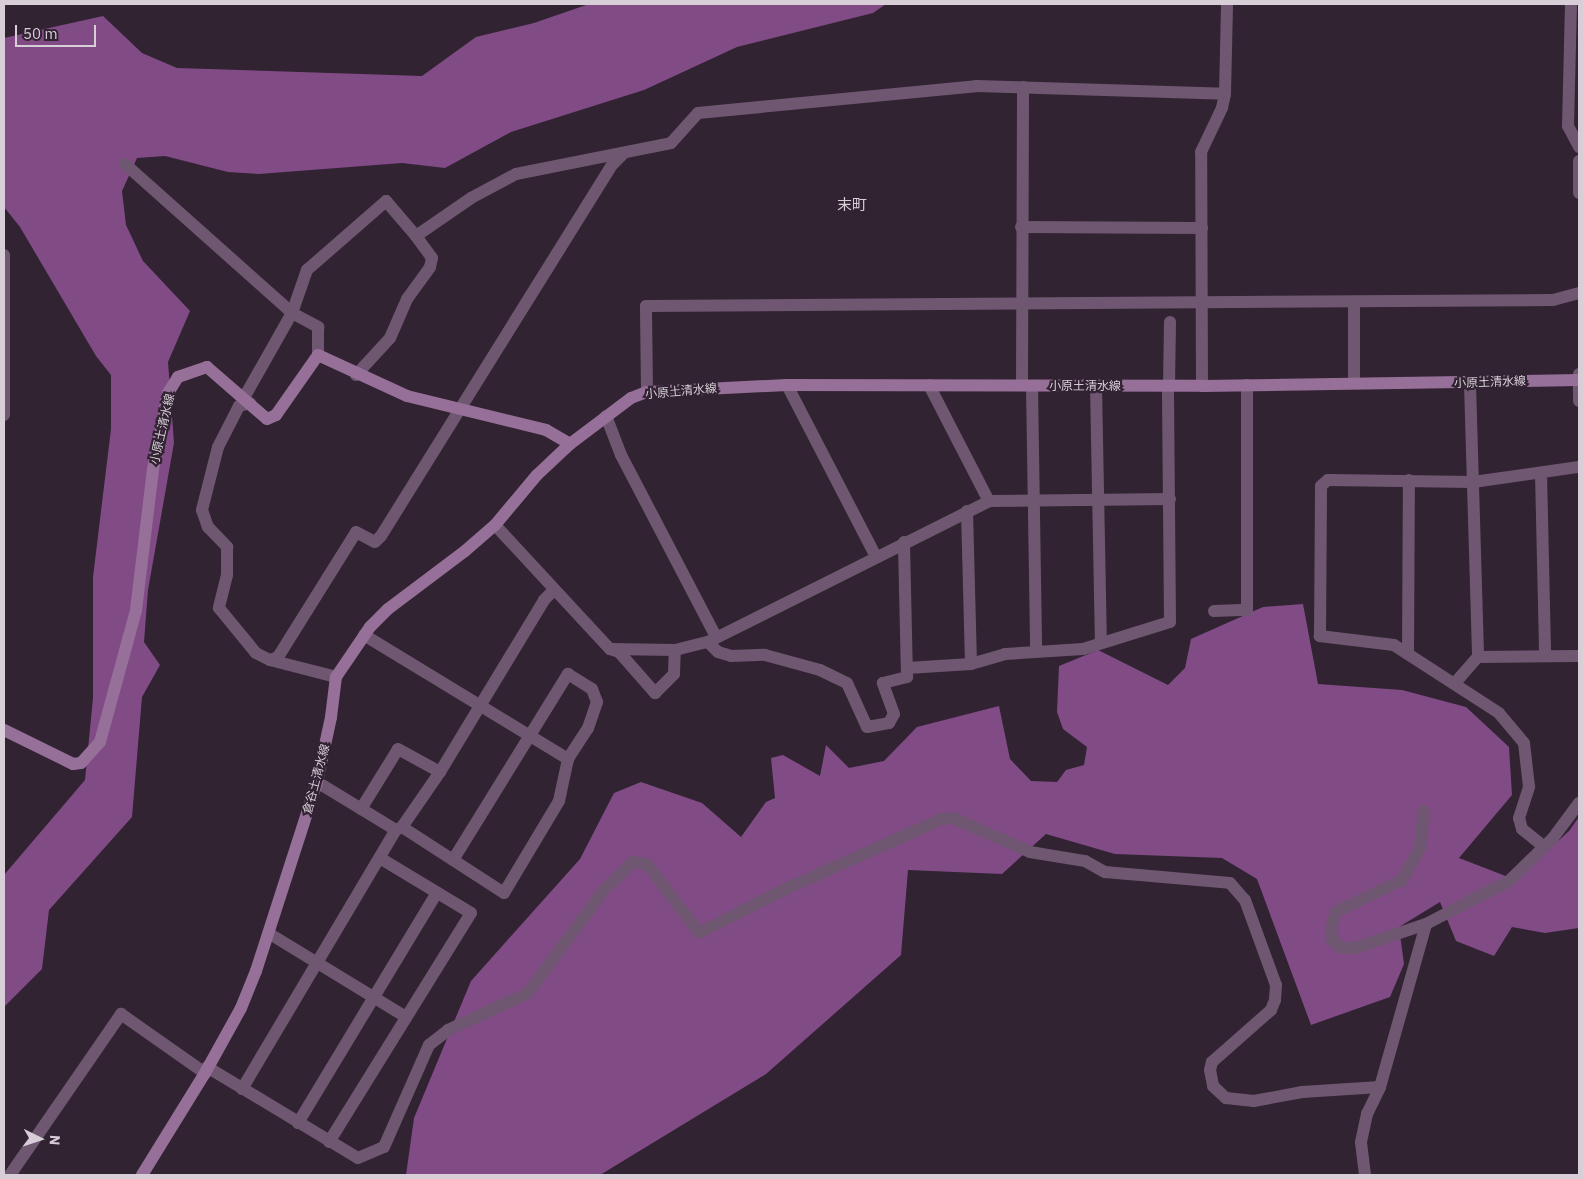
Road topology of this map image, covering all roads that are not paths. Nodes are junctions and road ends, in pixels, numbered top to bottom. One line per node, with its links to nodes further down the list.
1 (1227, 4): 4 (street)
2 (1571, 4): 5 (street)
3 (1022, 87): 4 (street); 6 (street); 10 (street)
4 (1225, 94): 11 (street)
5 (1579, 147)
6 (623, 154): 12 (street); 36 (street)
7 (1579, 161): 9 (street)
8 (125, 164): 18 (street)
9 (1579, 193)
10 (1021, 227): 11 (street); 16 (street)
11 (1202, 228): 17 (street)
12 (416, 236): 18 (street); 22 (street)
13 (4, 255): 37 (street)
14 (1579, 293): 15 (street)
15 (1354, 303): 17 (street); 24 (street)
16 (1023, 304): 17 (street); 30 (street); 33 (street)
17 (1201, 304): 32 (street)
18 (292, 313): 20 (street); 34 (street)
19 (1170, 322): 28 (street)
20 (318, 355): 22 (main road); 34 (main road, 小原土清水線)
21 (1579, 374): 23 (street)
22 (356, 375): 36 (main road)
23 (1579, 380): 26 (main road, 小原土清水線); 35 (street)
24 (1354, 383): 26 (main road, 小原土清水線); 29 (main road, 小原土清水線)
25 (929, 384): 27 (main road, 小原土清水線); 30 (main road, 小原土清水線); 45 (street)
26 (1470, 384): 43 (street)
27 (787, 385): 33 (main road, 小原土清水線); 51 (street)
28 (1169, 385): 31 (main road, 小原土清水線); 32 (main road, 小原土清水線); 44 (street)
29 (1247, 385): 32 (main road, 小原土清水線); 53 (street)
30 (1027, 386): 31 (main road, 小原土清水線); 47 (street)
31 (1096, 386): 46 (street)
32 (1202, 386)
33 (647, 392): 38 (main road, 小原土清水線)
34 (247, 400): 64 (street); 70 (main road, 小原土清水線)
35 (1579, 401)
36 (462, 410): 39 (main road); 64 (street)
37 (4, 415)
38 (606, 416): 39 (main road, 小原土清水線); 55 (street)
39 (570, 444): 49 (main road, 倉谷土清水線)
40 (1579, 468): 41 (street)
41 (1541, 472): 43 (street); 61 (street)
42 (1409, 480): 43 (street); 60 (street); 60 (street)
43 (1473, 482): 63 (street)
44 (1170, 499): 46 (street); 56 (street)
45 (989, 501): 47 (street); 48 (street)
46 (1099, 501): 47 (street); 56 (street)
47 (1033, 503): 59 (street)
48 (967, 511): 50 (street); 65 (street)
49 (495, 525): 52 (street); 54 (main road, 倉谷土清水線)
50 (904, 542): 51 (street); 66 (street)
51 (876, 557): 55 (street)
52 (554, 590): 57 (street); 69 (street)
53 (1214, 611)
54 (364, 635): 67 (main road, 倉谷土清水線); 69 (street)
55 (712, 640): 58 (street); 66 (street)
56 (1101, 643): 59 (street)
57 (610, 649): 58 (street); 58 (street)
58 (675, 650)
59 (1036, 651): 65 (street)
60 (1408, 654): 68 (street)
61 (1545, 656): 62 (street); 63 (street)
62 (1579, 656)
63 (1478, 657): 68 (street)
64 (270, 660): 67 (street)
65 (971, 664): 66 (street)
66 (907, 668)
67 (336, 676): 74 (main road, 倉谷土清水線)
68 (1455, 683): 79 (street)
69 (481, 705): 71 (street); 73 (street)
70 (4, 730)
71 (530, 736): 72 (street); 72 (street); 81 (street)
72 (568, 759): 81 (street)
73 (440, 772): 76 (street); 78 (street)
74 (318, 782): 76 (street); 84 (main road, 倉谷土清水線)
75 (1579, 803): 79 (street)
76 (361, 808): 78 (street)
77 (1424, 811): 83 (street)
78 (399, 828): 80 (street); 81 (street)
79 (1542, 846): 83 (street)
80 (380, 858): 82 (street); 85 (street)
81 (453, 860)
82 (437, 893): 86 (street); 87 (street)
83 (1426, 924): 89 (street)
84 (270, 934): 85 (street); 88 (main road, 倉谷土清水線)
85 (318, 963): 86 (street); 90 (street)
86 (374, 998): 87 (street); 91 (street)
87 (406, 1018): 92 (street)
88 (206, 1070): 90 (street); 93 (street); 94 (main road, 倉谷土清水線)
89 (1380, 1087): 92 (street); 95 (street)
90 (242, 1088): 91 (street)
91 (298, 1123): 92 (street)
92 (329, 1142)
93 (10, 1175)
94 (142, 1175)
95 (1365, 1175)

